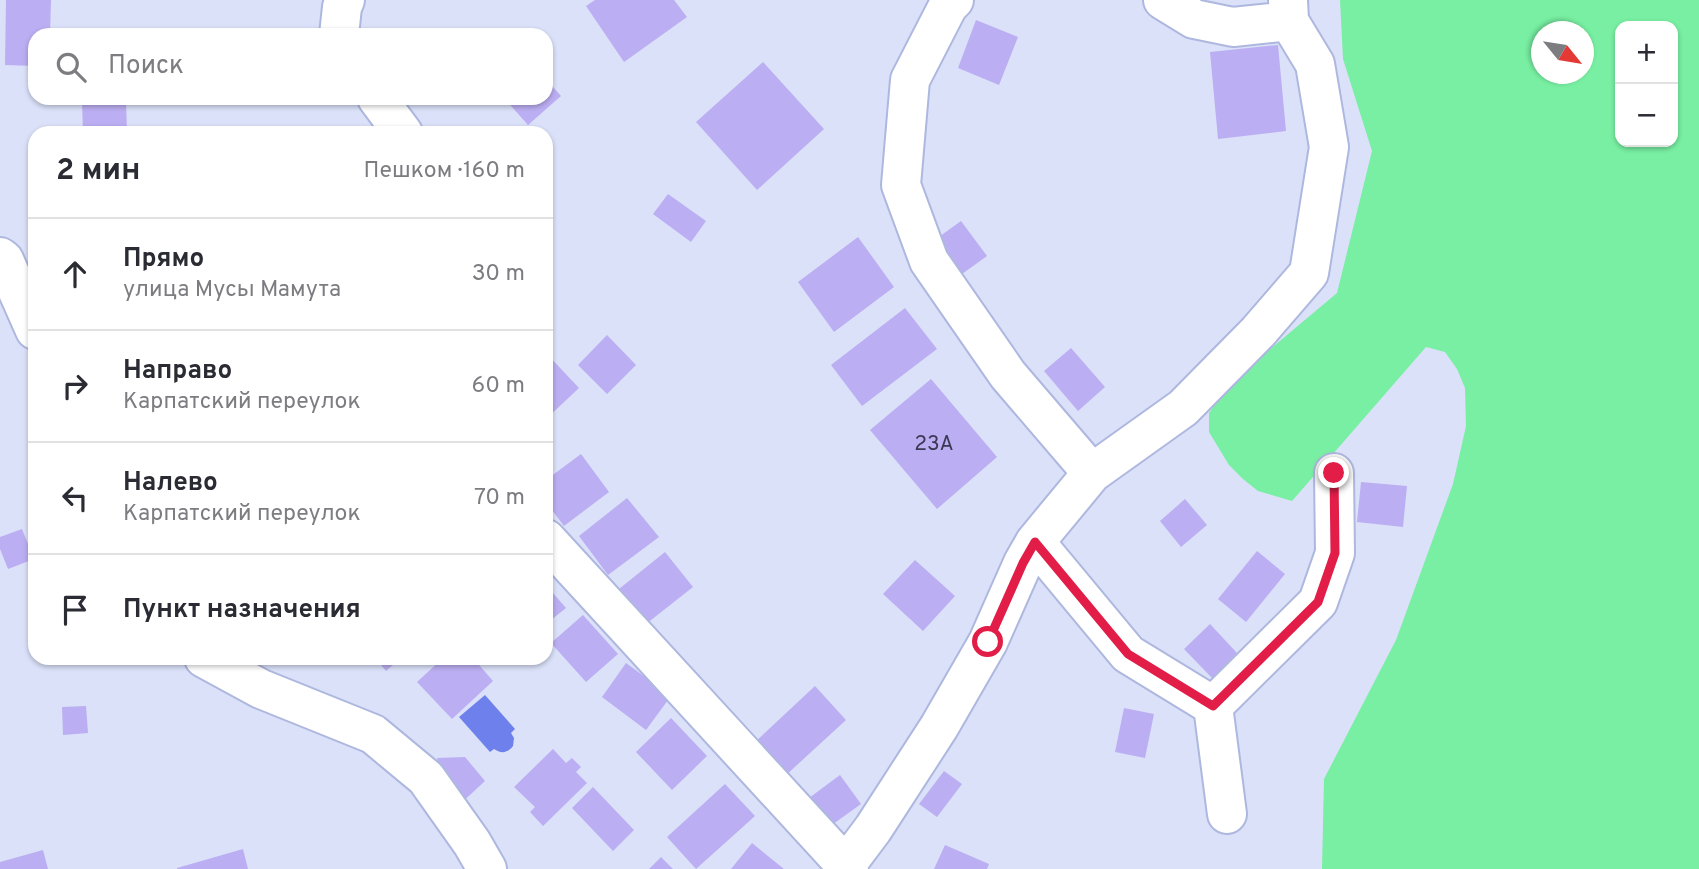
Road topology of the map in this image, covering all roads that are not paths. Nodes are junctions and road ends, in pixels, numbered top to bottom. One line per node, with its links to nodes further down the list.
1 (345, 0): 5 (street)
2 (954, 0): 10 (street)
3 (1163, 0): 4 (street)
4 (1288, 10): 10 (street)
5 (340, 28)
6 (382, 105): 7 (street)
7 (398, 126)
8 (0, 257): 9 (street)
9 (28, 314)
10 (1092, 473): 12 (street)
11 (1334, 473): 15 (street)
12 (1035, 542): 15 (street); 17 (street)
13 (553, 547): 17 (street)
14 (217, 665): 18 (street)
15 (1213, 706): 16 (street)
16 (1227, 814)
17 (846, 868)
18 (487, 869)

